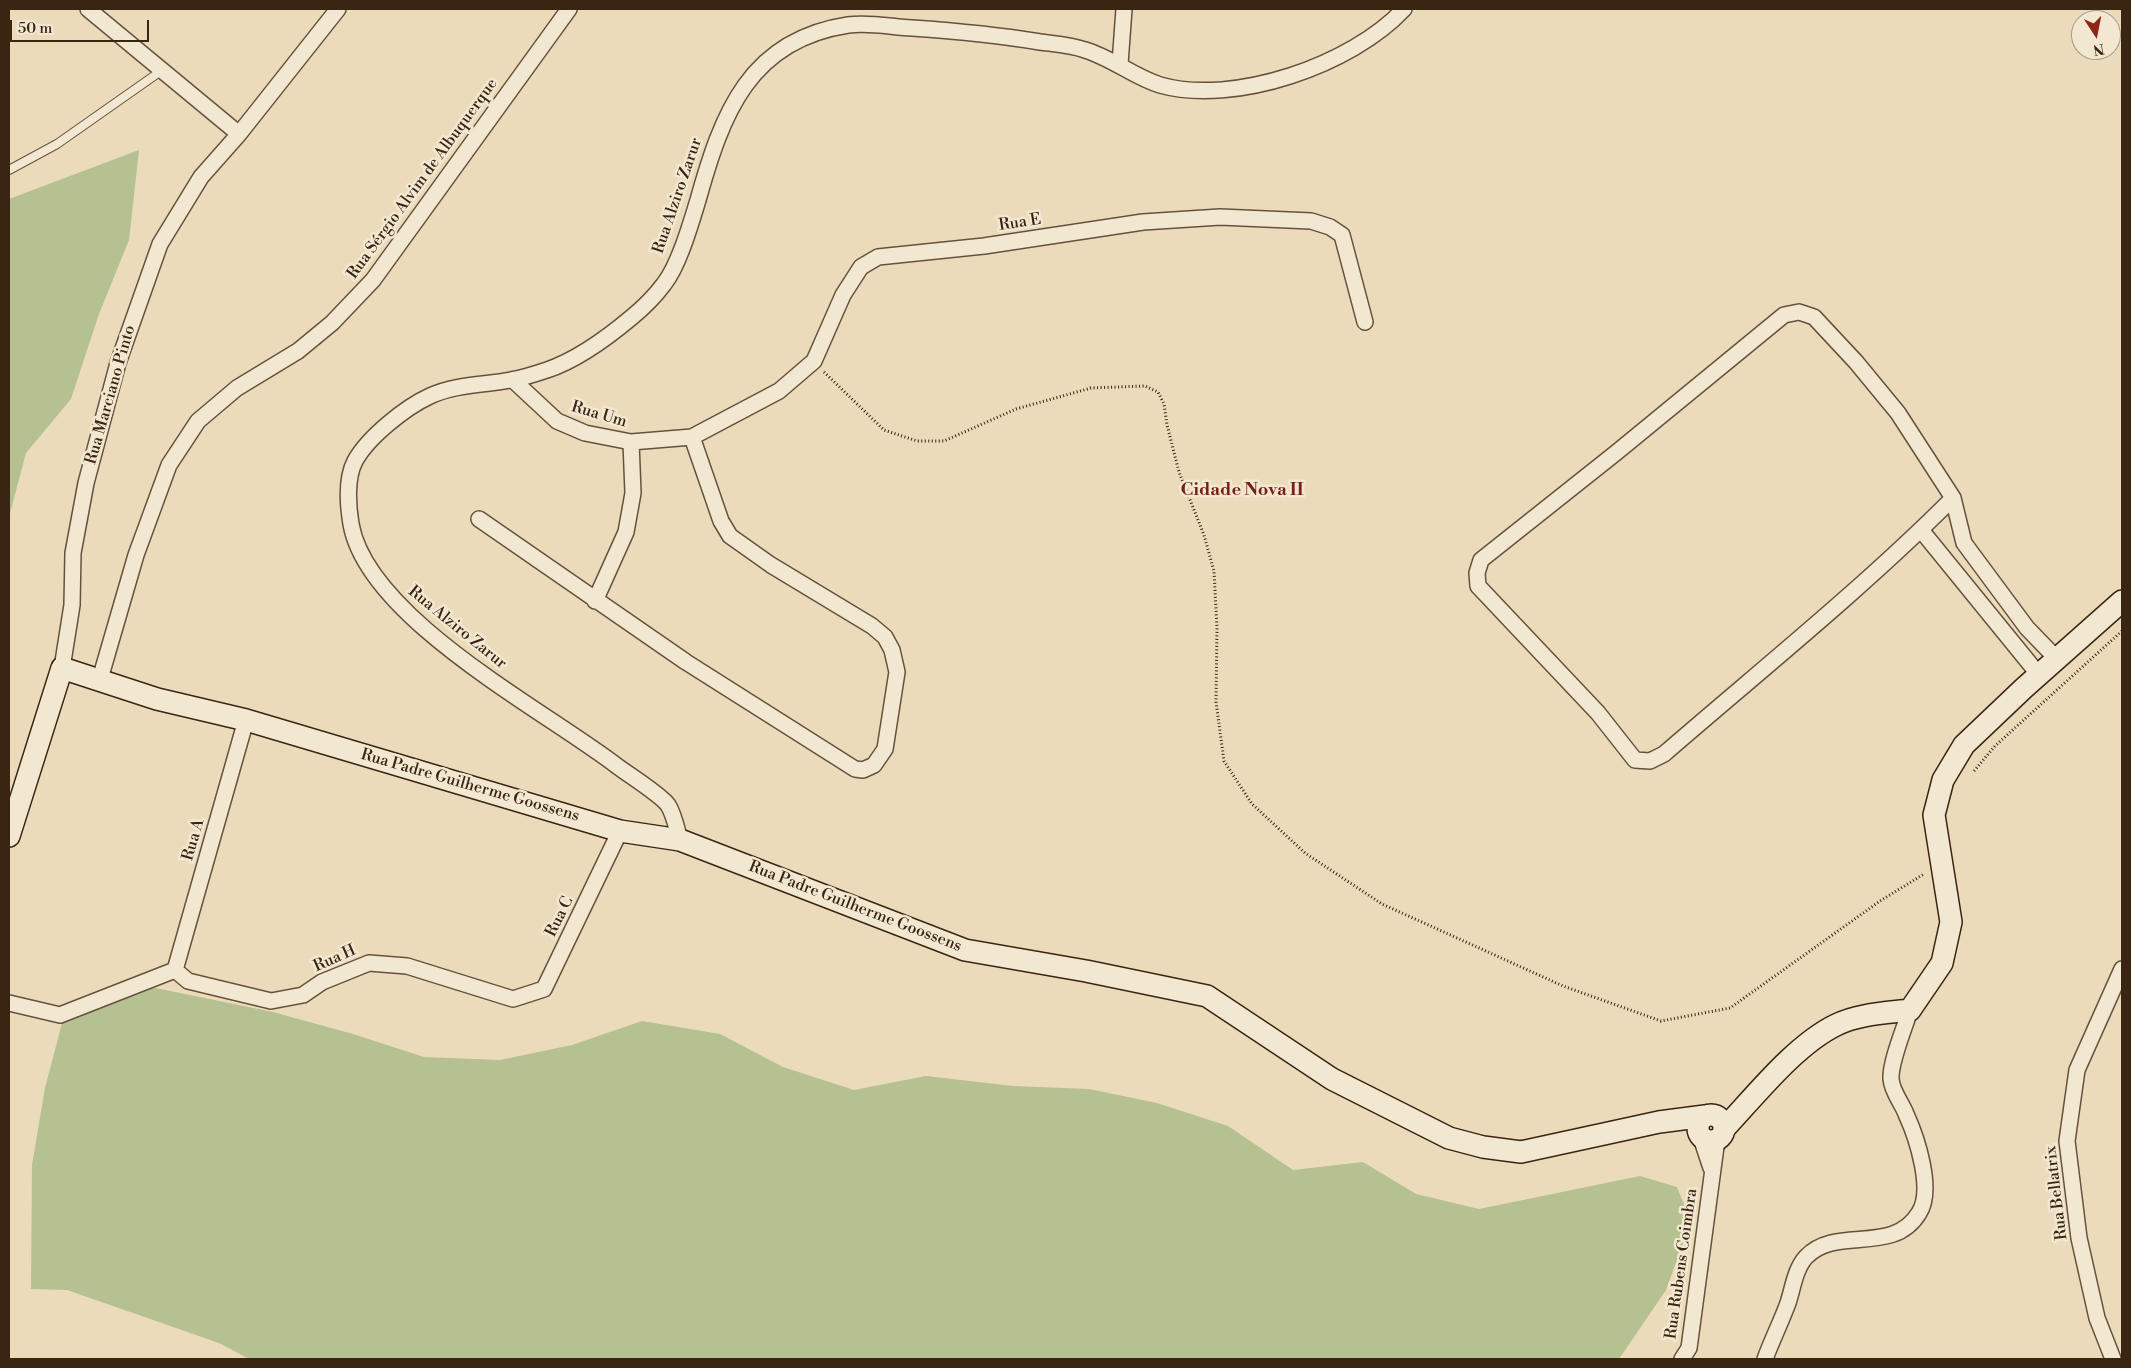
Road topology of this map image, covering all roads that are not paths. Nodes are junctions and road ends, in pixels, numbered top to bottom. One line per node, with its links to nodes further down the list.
1 (88, 9): 7 (street)
2 (338, 9): 8 (street, Rua Marciano Pinto)
3 (569, 9): 22 (street, Rua Sérgio Alvim de Albuquerque)
4 (1124, 9): 6 (street)
5 (1404, 9): 6 (street, Rua Alziro Zarur)
6 (1120, 64): 11 (street, Rua Alziro Zarur)
7 (160, 71): 8 (street); 9 (lane)
8 (238, 134): 20 (street, Rua Marciano Pinto)
9 (9, 170)
10 (1365, 322): 12 (street, Rua E)
11 (513, 380): 13 (street, Rua Um); 26 (street, Rua Alziro Zarur)
12 (692, 437): 13 (street, Rua Um); 17 (street)
13 (631, 442): 17 (street)
14 (1953, 498): 16 (street); 16 (street); 19 (street)
15 (479, 519): 17 (street)
16 (1921, 530): 21 (street)
17 (595, 601)
18 (2122, 601): 19 (street)
19 (2057, 659): 21 (street)
20 (62, 668): 22 (street, Rua Padre Guilherme Goossens); 25 (street, Rua Marciano Pinto)
21 (2039, 675): 32 (street)
22 (100, 679): 23 (street, Rua Padre Guilherme Goossens)
23 (246, 720): 24 (street, Rua Padre Guilherme Goossens); 28 (street, Rua A)
24 (620, 830): 26 (street, Rua Padre Guilherme Goossens); 30 (street, Rua C)
25 (9, 836)
26 (680, 840): 33 (street, Rua Padre Guilherme Goossens)
27 (2122, 969): 29 (street, Rua Bellatrix)
28 (175, 970): 30 (street, Rua H); 31 (street)
29 (2119, 986): 36 (street, Rua Bellatrix)
30 (513, 999)
31 (9, 1003)
32 (1910, 1010): 33 (street); 35 (street)
33 (1710, 1128): 34 (street, Rua Rubens Coimbra)
34 (1682, 1359)
35 (1765, 1359)
36 (2112, 1359)

